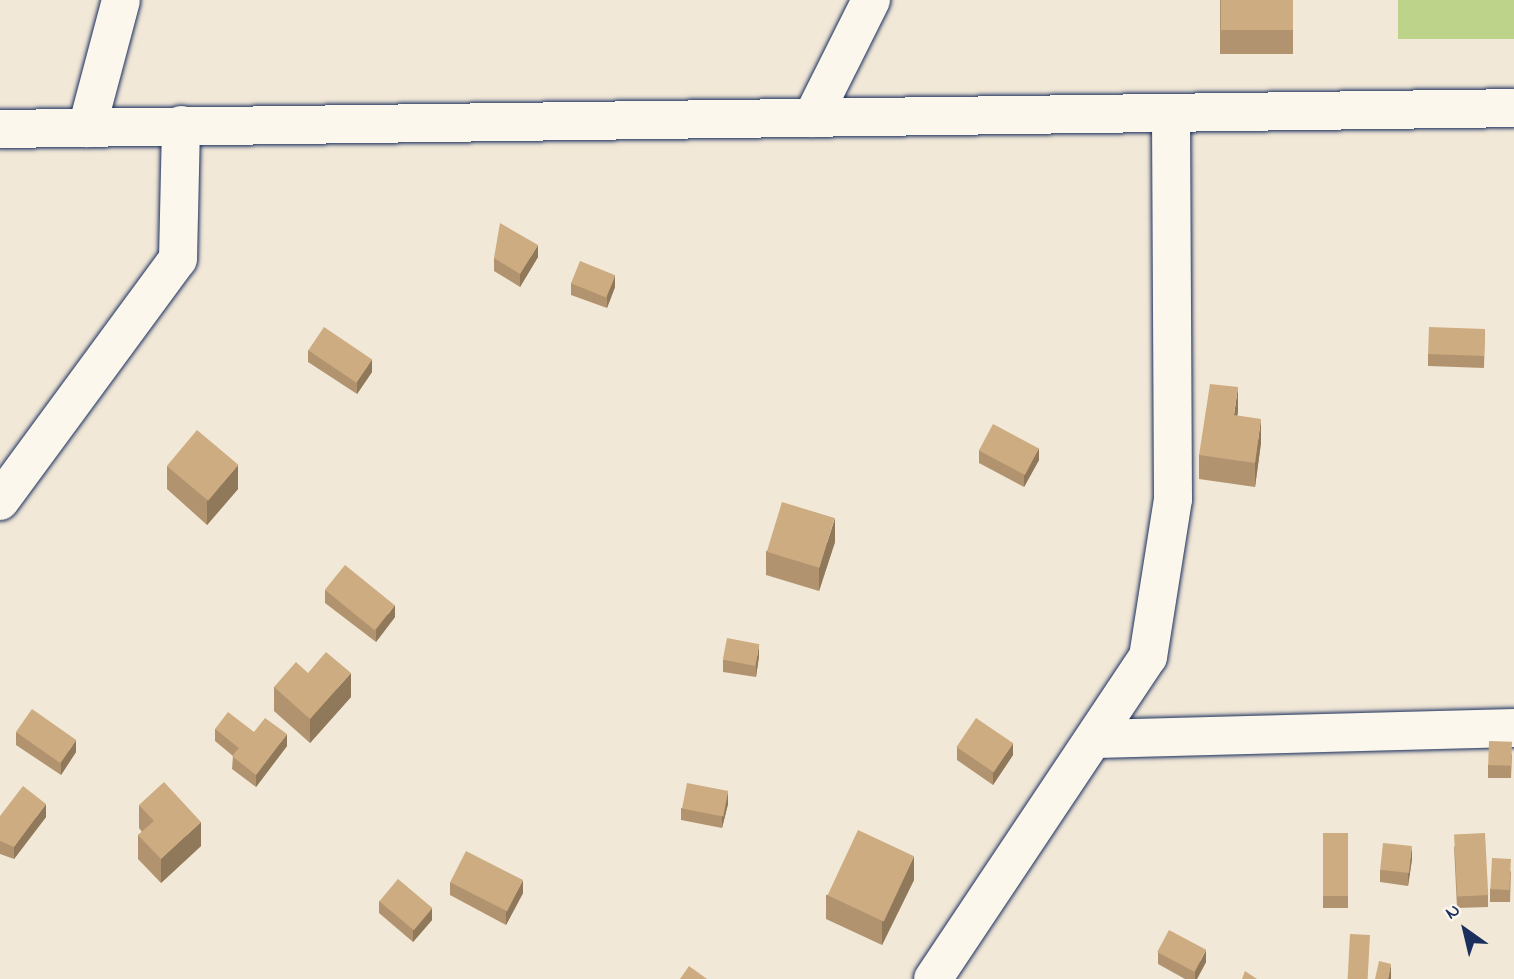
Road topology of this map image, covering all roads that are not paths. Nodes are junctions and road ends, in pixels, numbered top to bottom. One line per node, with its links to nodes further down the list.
1 (121, 0): 7 (main road)
2 (870, 0): 5 (main road)
3 (1514, 108): 4 (main road)
4 (1171, 113): 5 (main road); 11 (main road)
5 (812, 118): 6 (main road)
6 (181, 125): 7 (main road); 9 (main road)
7 (87, 128): 8 (main road)
8 (0, 129)
9 (0, 500)
10 (1514, 727): 11 (main road)
11 (1096, 739): 12 (main road)
12 (933, 979)

